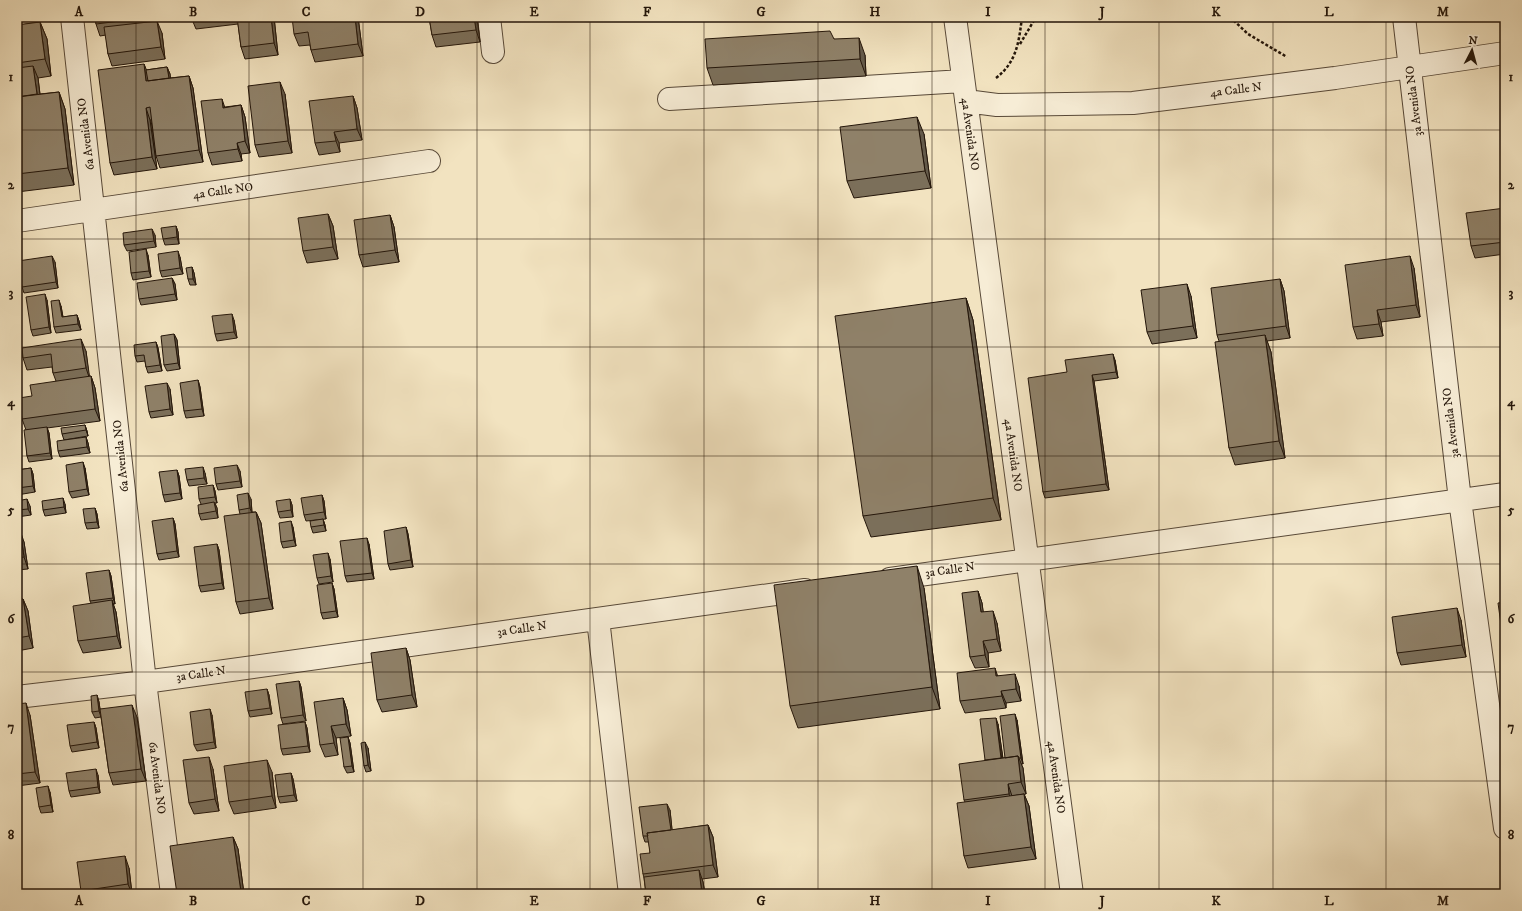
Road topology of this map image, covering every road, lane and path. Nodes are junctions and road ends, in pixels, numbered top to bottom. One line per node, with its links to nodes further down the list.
1 (72, 17): 16 (street, 6a Avenida NO)
2 (489, 17): 9 (street)
3 (955, 17): 13 (street, 4a Avenida NO)
4 (1022, 17): 8 (path)
5 (1036, 17): 8 (path)
6 (1230, 17): 11 (path)
7 (1404, 17): 12 (street, 3a Avenida NO)
8 (1018, 46): 13 (path)
9 (493, 52)
10 (1505, 53): 12 (street, 4a Calle N)
11 (1288, 58)
12 (1410, 67): 13 (street, 4a Calle N); 19 (street, 3a Avenida NO)
13 (965, 91): 14 (street, 4a Calle N); 20 (street, 4a Avenida NO)
14 (669, 99)
15 (429, 161): 16 (street, 4a Calle NO)
16 (95, 210): 17 (street, 4a Calle NO); 24 (street, 6a Avenida NO)
17 (17, 220)
18 (1505, 494): 19 (street, 3a Calle N)
19 (1460, 500): 20 (street, 3a Calle N); 26 (street, 3a Avenida NO)
20 (1027, 560): 21 (street, 3a Calle N); 29 (street, 4a Avenida NO)
21 (871, 581)
22 (824, 588): 23 (street, 3a Calle N)
23 (598, 619): 24 (street, 3a Calle N); 28 (street)
24 (145, 682): 25 (street, 3a Calle N); 27 (street, 6a Avenida NO)
25 (17, 697)
26 (1505, 828)
27 (172, 894)
28 (630, 894)
29 (1072, 894)

